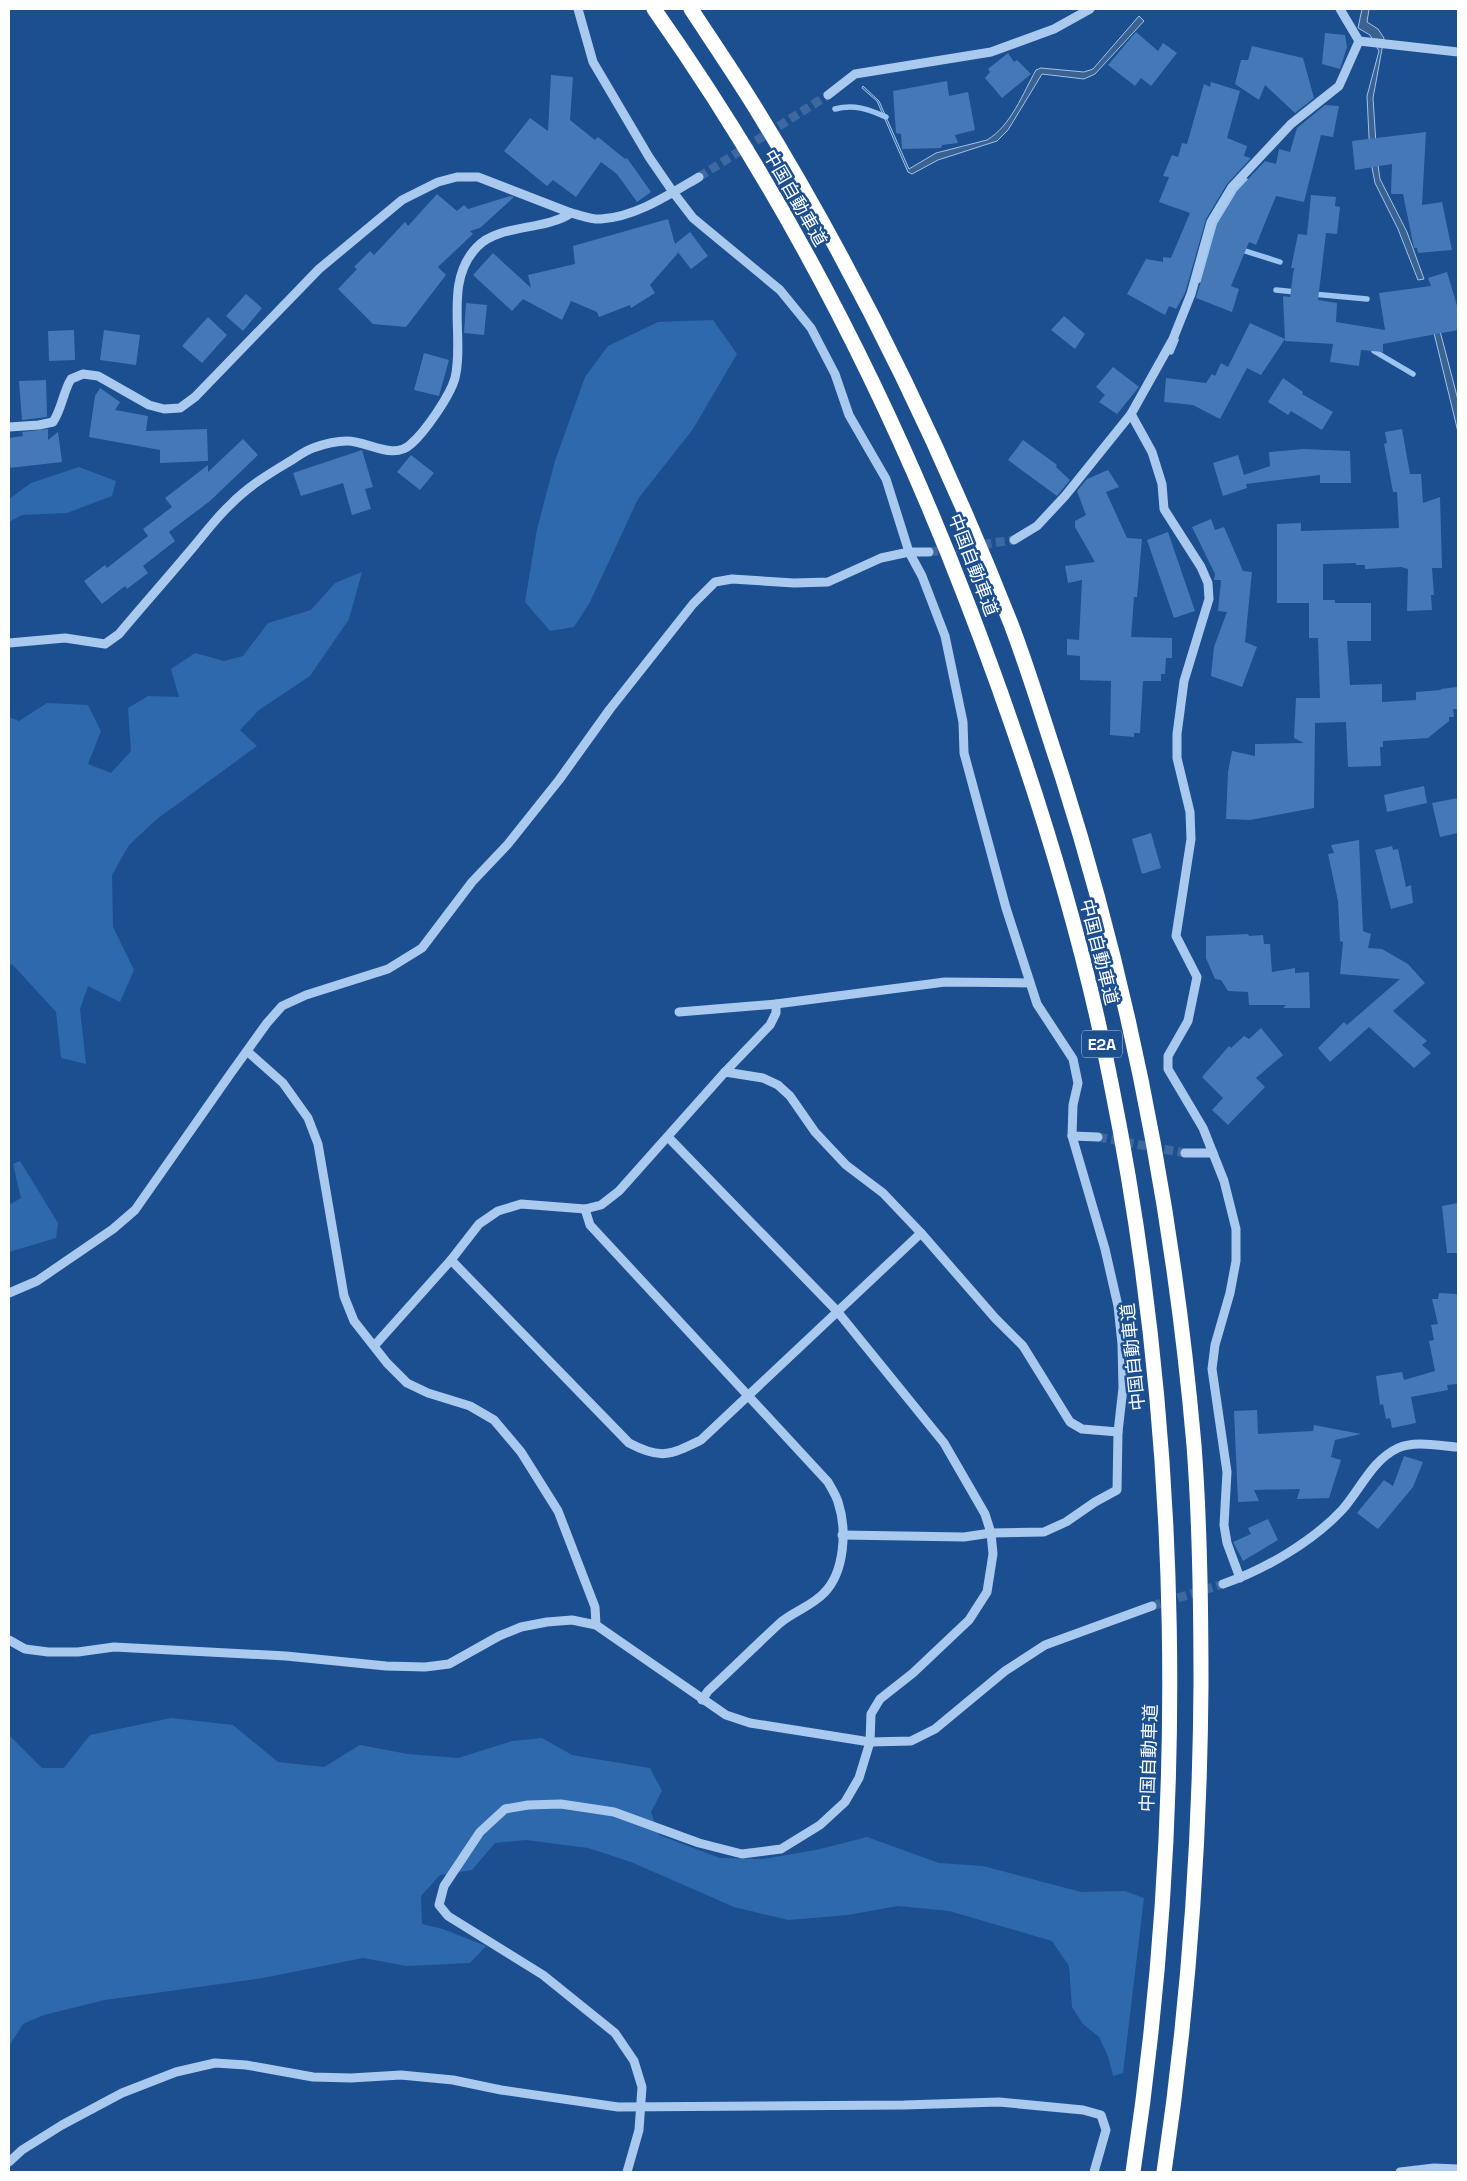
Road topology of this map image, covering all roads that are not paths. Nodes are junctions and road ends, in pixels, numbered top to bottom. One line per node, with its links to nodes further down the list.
1 (578, 9): 10 (street)
2 (654, 9): 51 (highway, 中国自動車道 / E2A)
3 (691, 9): 52 (highway, 中国自動車道 / E2A)
4 (1090, 9): 8 (street)
5 (1340, 9): 6 (street)
6 (1359, 41): 7 (street); 12 (street)
7 (1458, 52)
8 (828, 95)
9 (699, 177): 10 (street)
10 (673, 192): 11 (street); 15 (street)
11 (571, 213): 13 (street); 17 (street)
12 (1131, 414): 14 (street); 27 (street)
13 (9, 427)
14 (1014, 540)
15 (909, 552): 16 (street); 18 (street); 21 (street)
16 (929, 552)
17 (9, 643)
18 (1030, 984): 19 (street); 23 (street)
19 (776, 1004): 20 (street); 22 (street)
20 (679, 1012)
21 (248, 1052): 31 (street); 33 (street)
22 (725, 1072): 24 (street); 29 (street)
23 (1072, 1136): 25 (street); 35 (street)
24 (668, 1137): 28 (street); 32 (street)
25 (1098, 1137)
26 (1185, 1153): 27 (street)
27 (1213, 1153): 39 (street)
28 (585, 1209): 30 (street); 34 (street)
29 (921, 1233): 32 (street); 35 (street)
30 (451, 1260): 33 (street); 34 (street)
31 (9, 1293)
32 (837, 1311): 34 (street); 37 (street)
33 (375, 1345): 42 (street)
34 (748, 1395): 38 (street)
35 (1118, 1432): 37 (street)
36 (1458, 1447): 39 (street)
37 (991, 1533): 38 (street); 45 (street)
38 (842, 1535): 44 (street)
39 (1240, 1578): 40 (street)
40 (1223, 1584)
41 (1152, 1606): 45 (street)
42 (596, 1625): 43 (street); 44 (street)
43 (9, 1640)
44 (702, 1700): 45 (street)
45 (870, 1742): 46 (street)
46 (642, 2108): 47 (street); 49 (street); 50 (street)
47 (9, 2162)
48 (1458, 2169): 53 (street)
49 (627, 2172)
50 (1094, 2172)
51 (1133, 2172)
52 (1164, 2172)
53 (1400, 2172)

